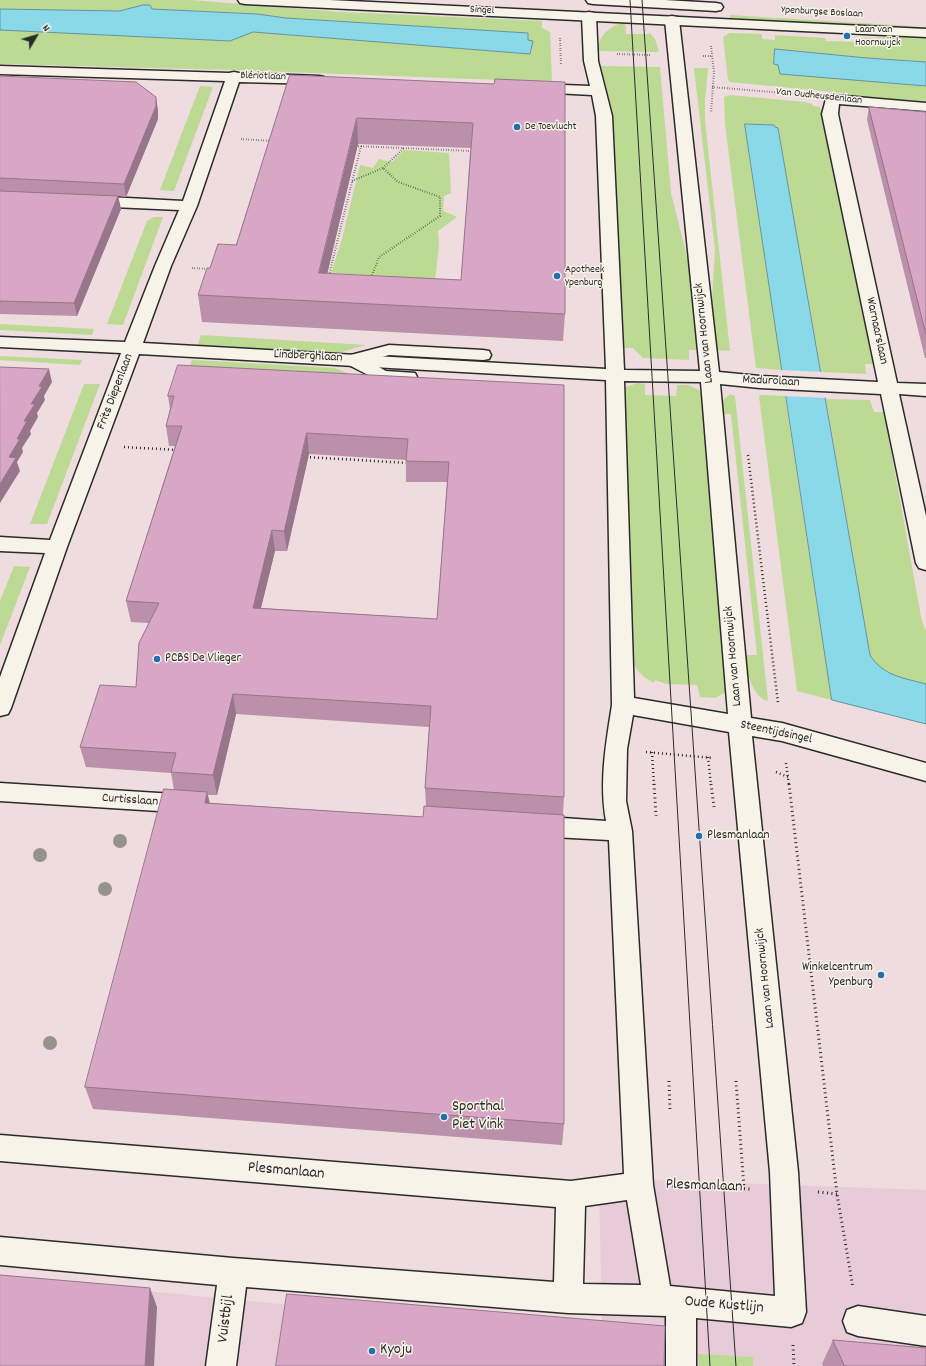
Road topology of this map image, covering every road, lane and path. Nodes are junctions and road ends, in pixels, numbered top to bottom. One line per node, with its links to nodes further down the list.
1 (245, 0): 6 (street, Singel)
2 (588, 0): 6 (street)
3 (593, 0): 5 (street)
4 (714, 0): 5 (street)
5 (670, 2): 7 (street, Laan van Hoornwijck)
6 (589, 16): 7 (street, Singel); 10 (street)
7 (672, 20): 8 (street, Ypenburgse Boslaan); 11 (street, Laan van Hoornwijck)
8 (926, 33)
9 (561, 53): 10 (path)
10 (591, 54): 11 (path); 17 (street)
11 (676, 55): 15 (path); 40 (street, Laan van Hoornwijck)
12 (0, 70): 13 (street, Blériotlaan)
13 (234, 76): 14 (street, Blériotlaan); 21 (street, Frits Diepenlaan)
14 (336, 80)
15 (712, 87): 18 (path, Van Oudheusdenlaan); 20 (path)
16 (523, 88): 17 (street)
17 (598, 92): 39 (street)
18 (833, 100): 19 (street, Van Oudheusdenlaan); 42 (street, Warnaarslaan)
19 (926, 107)
20 (710, 117)
21 (212, 137): 22 (path); 30 (street, Frits Diepenlaan)
22 (274, 141)
23 (353, 145): 24 (path)
24 (361, 146): 25 (path); 27 (path)
25 (404, 148): 26 (path); 28 (path)
26 (383, 168): 27 (path); 34 (path)
27 (352, 181): 33 (path)
28 (469, 183)
29 (72, 200): 30 (street)
30 (189, 206): 31 (street, Frits Diepenlaan)
31 (163, 266): 32 (path); 36 (street, Frits Diepenlaan)
32 (218, 269)
33 (335, 277)
34 (378, 279)
35 (0, 342): 36 (street, Lindberghlaan)
36 (133, 348): 38 (street, Lindberghlaan); 44 (street, Frits Diepenlaan)
37 (483, 355): 38 (lane)
38 (353, 360): 39 (street, Lindberghlaan); 41 (lane)
39 (615, 375): 40 (street, Madurolaan); 52 (street)
40 (710, 378): 42 (street, Madurolaan); 54 (street, Laan van Hoornwijck)
41 (481, 381)
42 (888, 388): 43 (street, Madurolaan); 51 (street, Warnaarslaan)
43 (926, 390)
44 (96, 446): 45 (path); 50 (street, Frits Diepenlaan)
45 (179, 450)
46 (748, 450): 55 (path)
47 (303, 457): 48 (path)
48 (412, 463)
49 (0, 544): 50 (street)
50 (57, 547): 53 (street, Frits Diepenlaan)
51 (926, 563)
52 (623, 705): 54 (street, Steentijdsingel); 56 (street)
53 (0, 708)
54 (740, 725): 55 (street, Steentijdsingel); 59 (street, Laan van Hoornwijck)
55 (782, 732): 60 (street, Steentijdsingel); 61 (path)
56 (616, 749): 57 (path); 67 (street)
57 (652, 752): 58 (path); 65 (path)
58 (708, 757): 59 (path); 64 (path)
59 (745, 761): 61 (path); 72 (street, Laan van Hoornwijck)
60 (926, 772)
61 (788, 777): 73 (path)
62 (0, 792): 63 (street, Curtisslaan)
63 (214, 806)
64 (715, 812)
65 (656, 816)
66 (517, 824): 67 (street)
67 (620, 831): 70 (street)
68 (736, 1082): 71 (path)
69 (0, 1148): 74 (street, Plesmanlaan)
70 (639, 1185): 71 (path, Plesmanlaan); 74 (street, Plesmanlaan); 78 (street)
71 (744, 1188): 72 (path, Plesmanlaan)
72 (786, 1190): 73 (path, Plesmanlaan); 79 (street, Laan van Hoornwijck)
73 (837, 1194): 80 (path)
74 (571, 1195): 77 (street)
75 (0, 1251): 76 (street)
76 (233, 1272): 77 (street); 82 (street, Vuistbijl)
77 (568, 1298): 78 (street)
78 (670, 1301): 79 (street, Oude Kustlijn); 83 (street)
79 (791, 1312)
80 (858, 1321): 81 (street)
81 (926, 1331)
82 (221, 1366)
83 (682, 1366)

